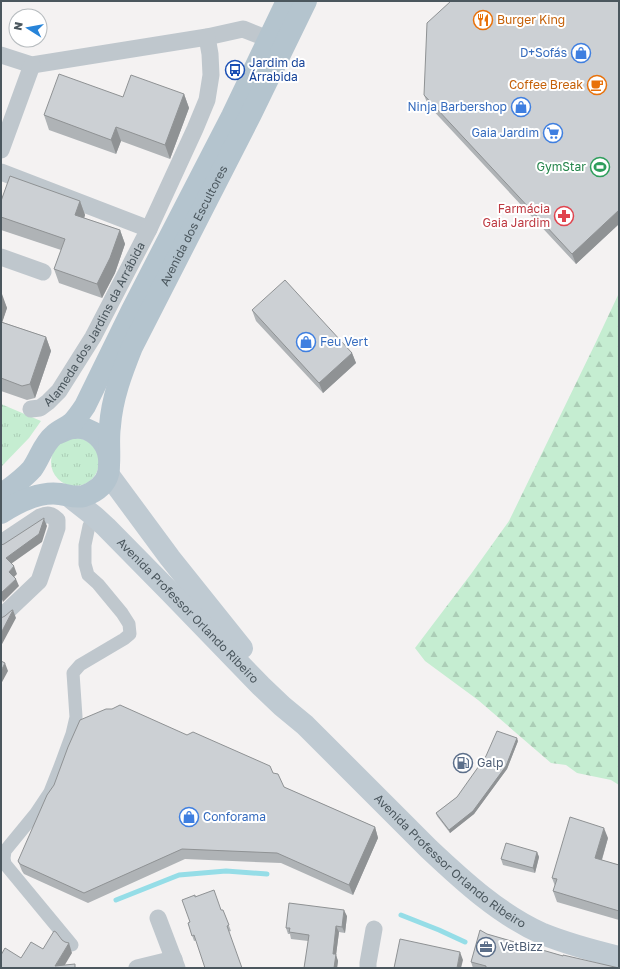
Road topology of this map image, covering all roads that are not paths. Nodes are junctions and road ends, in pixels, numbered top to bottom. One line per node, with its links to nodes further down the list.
1 (287, 1): 4 (main road, Avenida dos Escultores)
2 (306, 1): 14 (main road, Avenida dos Escultores)
3 (207, 37): 4 (street); 6 (street); 9 (street, Alameda dos Jardins da Arrábida)
4 (268, 39): 13 (main road, Avenida dos Escultores)
5 (1, 55): 6 (street)
6 (32, 65): 7 (street)
7 (1, 150)
8 (1, 172): 9 (street, Alameda dos Jardins da Arrábida)
9 (149, 229): 12 (street, Alameda dos Jardins da Arrábida)
10 (1, 258): 11 (street)
11 (44, 272)
12 (31, 409)
13 (50, 439): 14 (main road); 15 (main road, Avenida dos Escultores); 16 (main road)
14 (109, 467): 16 (main road); 21 (main road, Avenida Professor Orlando Ribeiro)
15 (1, 495)
16 (65, 495): 17 (main road); 18 (main road, Avenida Professor Orlando Ribeiro)
17 (1, 513)
18 (96, 518): 21 (main road, Avenida Professor Orlando Ribeiro); 24 (street)
19 (1, 543): 20 (street)
20 (1, 617)
21 (305, 725): 25 (main road, Avenida Professor Orlando Ribeiro)
22 (158, 918): 26 (street)
23 (374, 929): 28 (street)
24 (72, 945)
25 (619, 957)
26 (176, 963): 27 (street)
27 (137, 968)
28 (368, 968)

